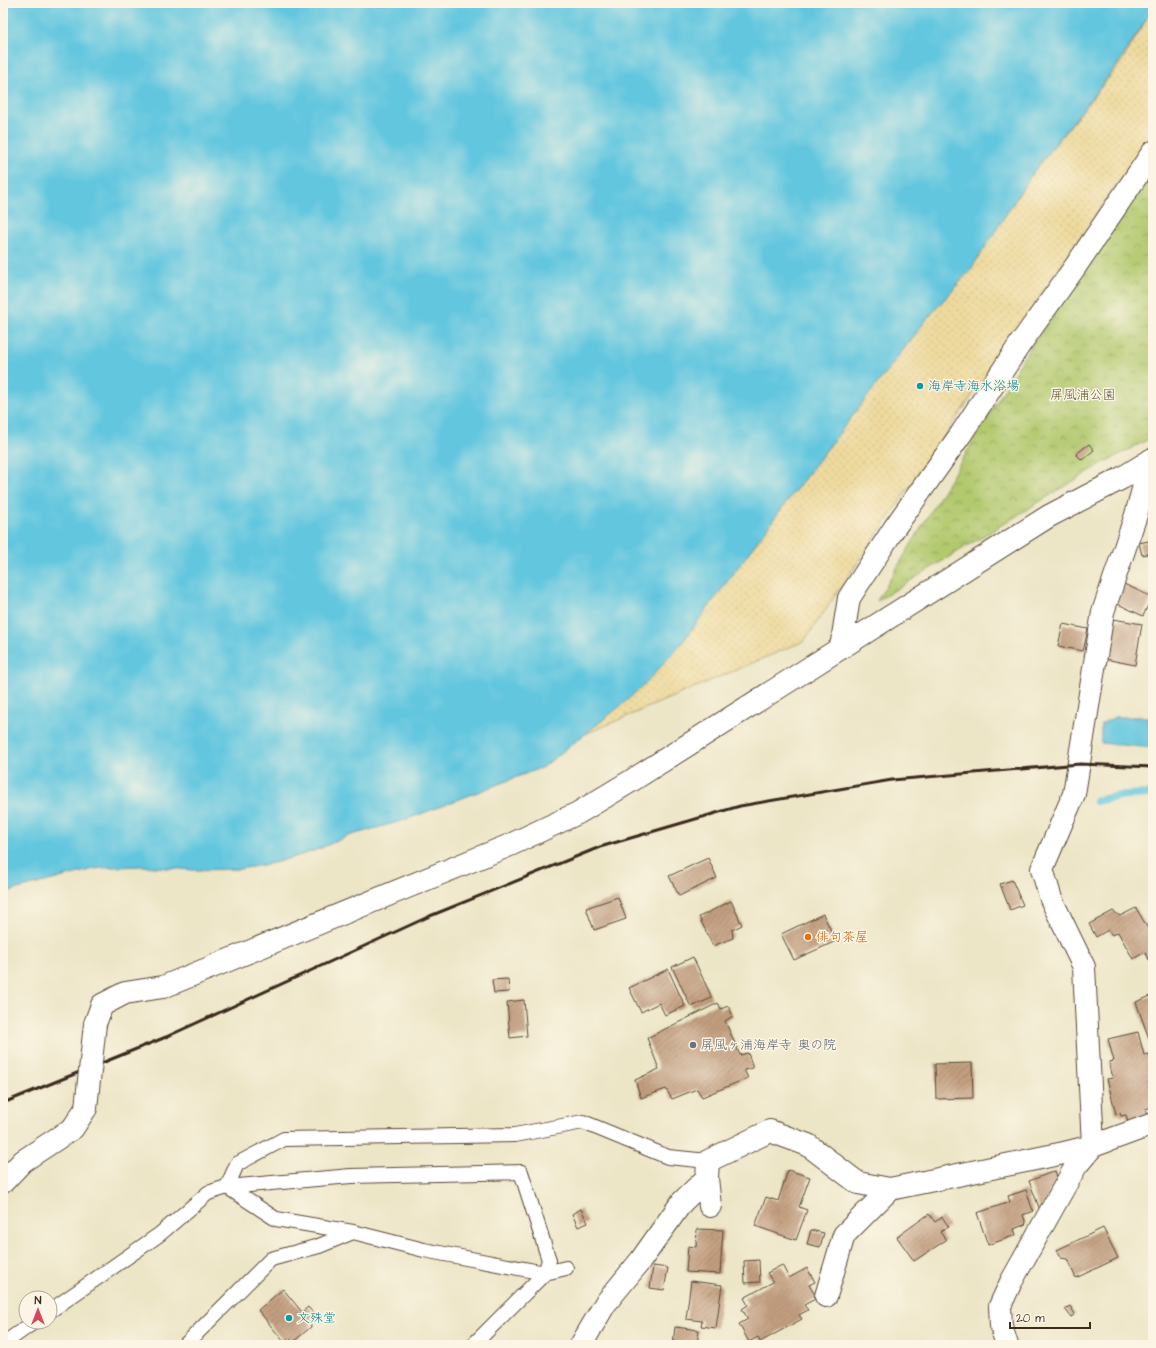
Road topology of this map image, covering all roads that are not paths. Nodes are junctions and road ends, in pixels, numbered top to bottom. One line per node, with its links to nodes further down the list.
1 (1153, 152): 3 (street)
2 (1152, 459): 3 (street); 5 (street)
3 (841, 648): 7 (street, bridge)
4 (1153, 1124): 5 (street)
5 (1093, 1146): 9 (street); 21 (street)
6 (707, 1170): 8 (lane); 9 (street); 10 (street); 20 (street)
7 (3, 1182)
8 (228, 1188): 11 (lane); 13 (lane); 15 (lane)
9 (890, 1189): 14 (street)
10 (710, 1206)
11 (353, 1232): 13 (lane); 18 (lane)
12 (566, 1268): 13 (lane)
13 (545, 1273): 19 (lane)
14 (826, 1296)
15 (58, 1305)
16 (23, 1330): 17 (lane)
17 (3, 1344)
18 (185, 1345)
19 (473, 1345)
20 (581, 1345)
21 (1008, 1345)

